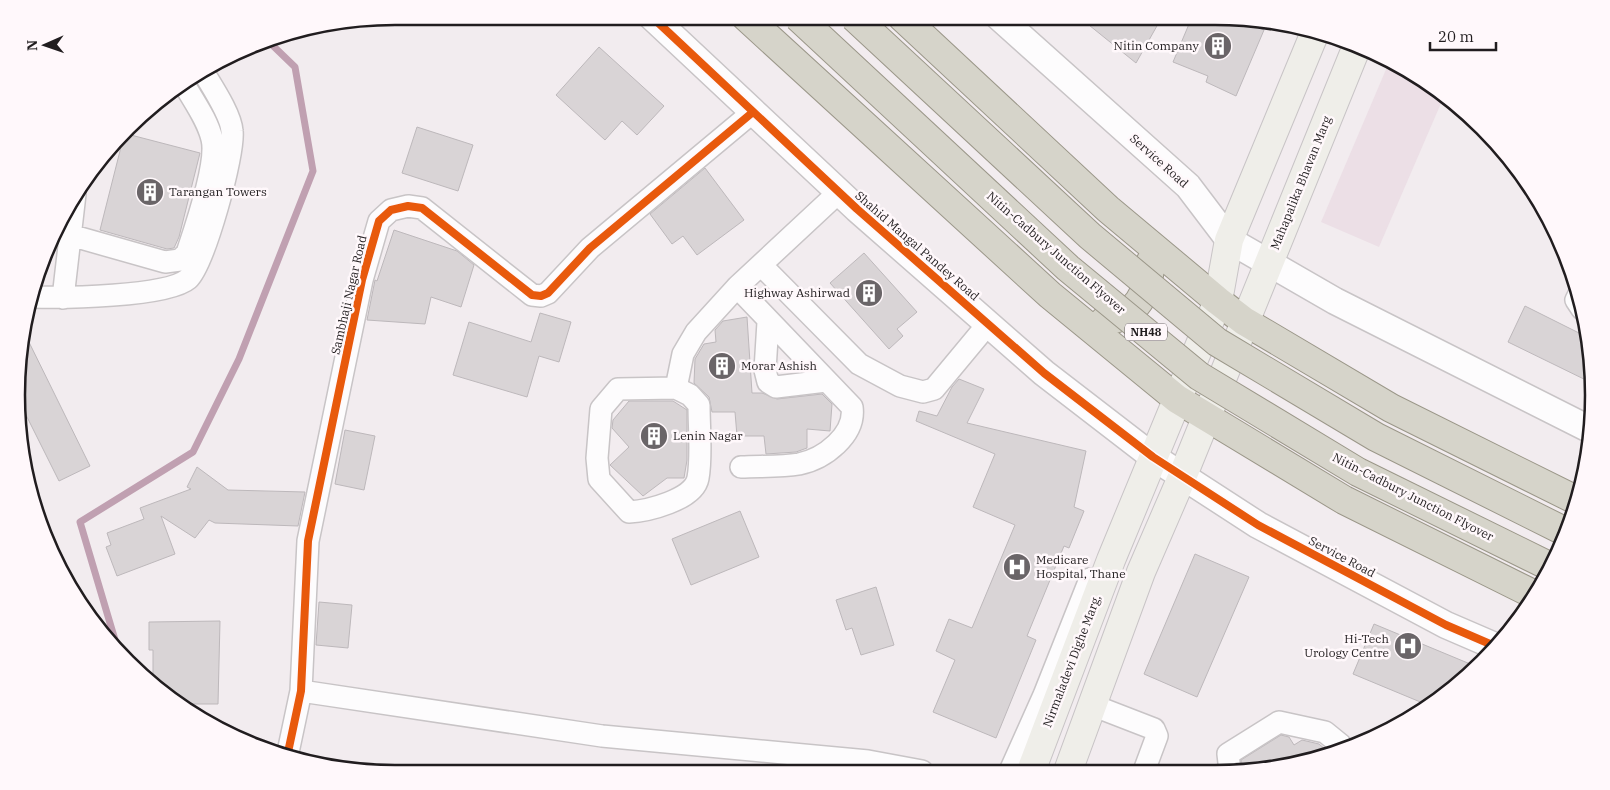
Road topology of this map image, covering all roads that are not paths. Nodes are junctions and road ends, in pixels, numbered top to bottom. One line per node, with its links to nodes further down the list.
1 (661, 25): 11 (street, Shahid Mangal Pandey Road)
2 (755, 25): 25 (highway)
3 (807, 25): 38 (highway, Nitin-Cadbury Junction Flyover / NH48, bridge)
4 (863, 25): 36 (highway, NH48, bridge)
5 (911, 25): 16 (highway)
6 (1008, 25): 15 (street, Service Road)
7 (1312, 38): 15 (main road)
8 (1354, 52): 17 (main road, Mahapalika Bhavan Marg)
9 (206, 77): 21 (street)
10 (187, 89): 14 (street)
11 (753, 112): 12 (street, Shahid Mangal Pandey Road); 41 (street, Sambhaji Nagar Road)
12 (839, 192): 18 (street); 26 (street, Shahid Mangal Pandey Road)
13 (73, 214): 14 (street)
14 (70, 235): 21 (street)
15 (1229, 240): 17 (street, Service Road); 22 (main road)
16 (1153, 247): 22 (highway); 25 (highway)
17 (1268, 263): 23 (main road, Mahapalika Bhavan Marg); 31 (street, Service Road)
18 (761, 265): 19 (street); 26 (street)
19 (737, 287): 24 (street); 28 (street)
20 (39, 297): 21 (street)
21 (63, 298)
22 (1218, 301): 23 (highway); 29 (main road, Nirmaladevi Dighe Marg,)
23 (1244, 320): 30 (main road); 35 (highway)
24 (768, 322): 27 (street); 27 (street)
25 (1083, 322): 29 (highway)
26 (988, 324): 32 (street, Shahid Mangal Pandey Road)
27 (826, 381): 33 (street)
28 (676, 388): 28 (street)
29 (1177, 399): 30 (highway); 32 (main road, Nirmaladevi Dighe Marg,)
30 (1204, 417): 34 (main road); 39 (highway)
31 (1583, 426)
32 (1153, 457): 34 (street, Shahid Mangal Pandey Road); 37 (main road, Nirmaladevi Dighe Marg,)
33 (741, 467)
34 (1183, 475): 40 (street, Service Road); 42 (main road)
35 (1570, 497)
36 (1560, 529)
37 (1111, 560): 47 (street); 48 (main road, Nirmaladevi Dighe Marg,)
38 (1545, 563)
39 (1528, 592)
40 (1489, 644)
41 (301, 691): 44 (street, Sambhaji Nagar Road); 46 (street)
42 (1092, 705): 49 (main road); 50 (street)
43 (1340, 743): 45 (street)
44 (289, 749)
45 (1229, 764)
46 (888, 765)
47 (1013, 765)
48 (1033, 765)
49 (1070, 765)
50 (1146, 765)

